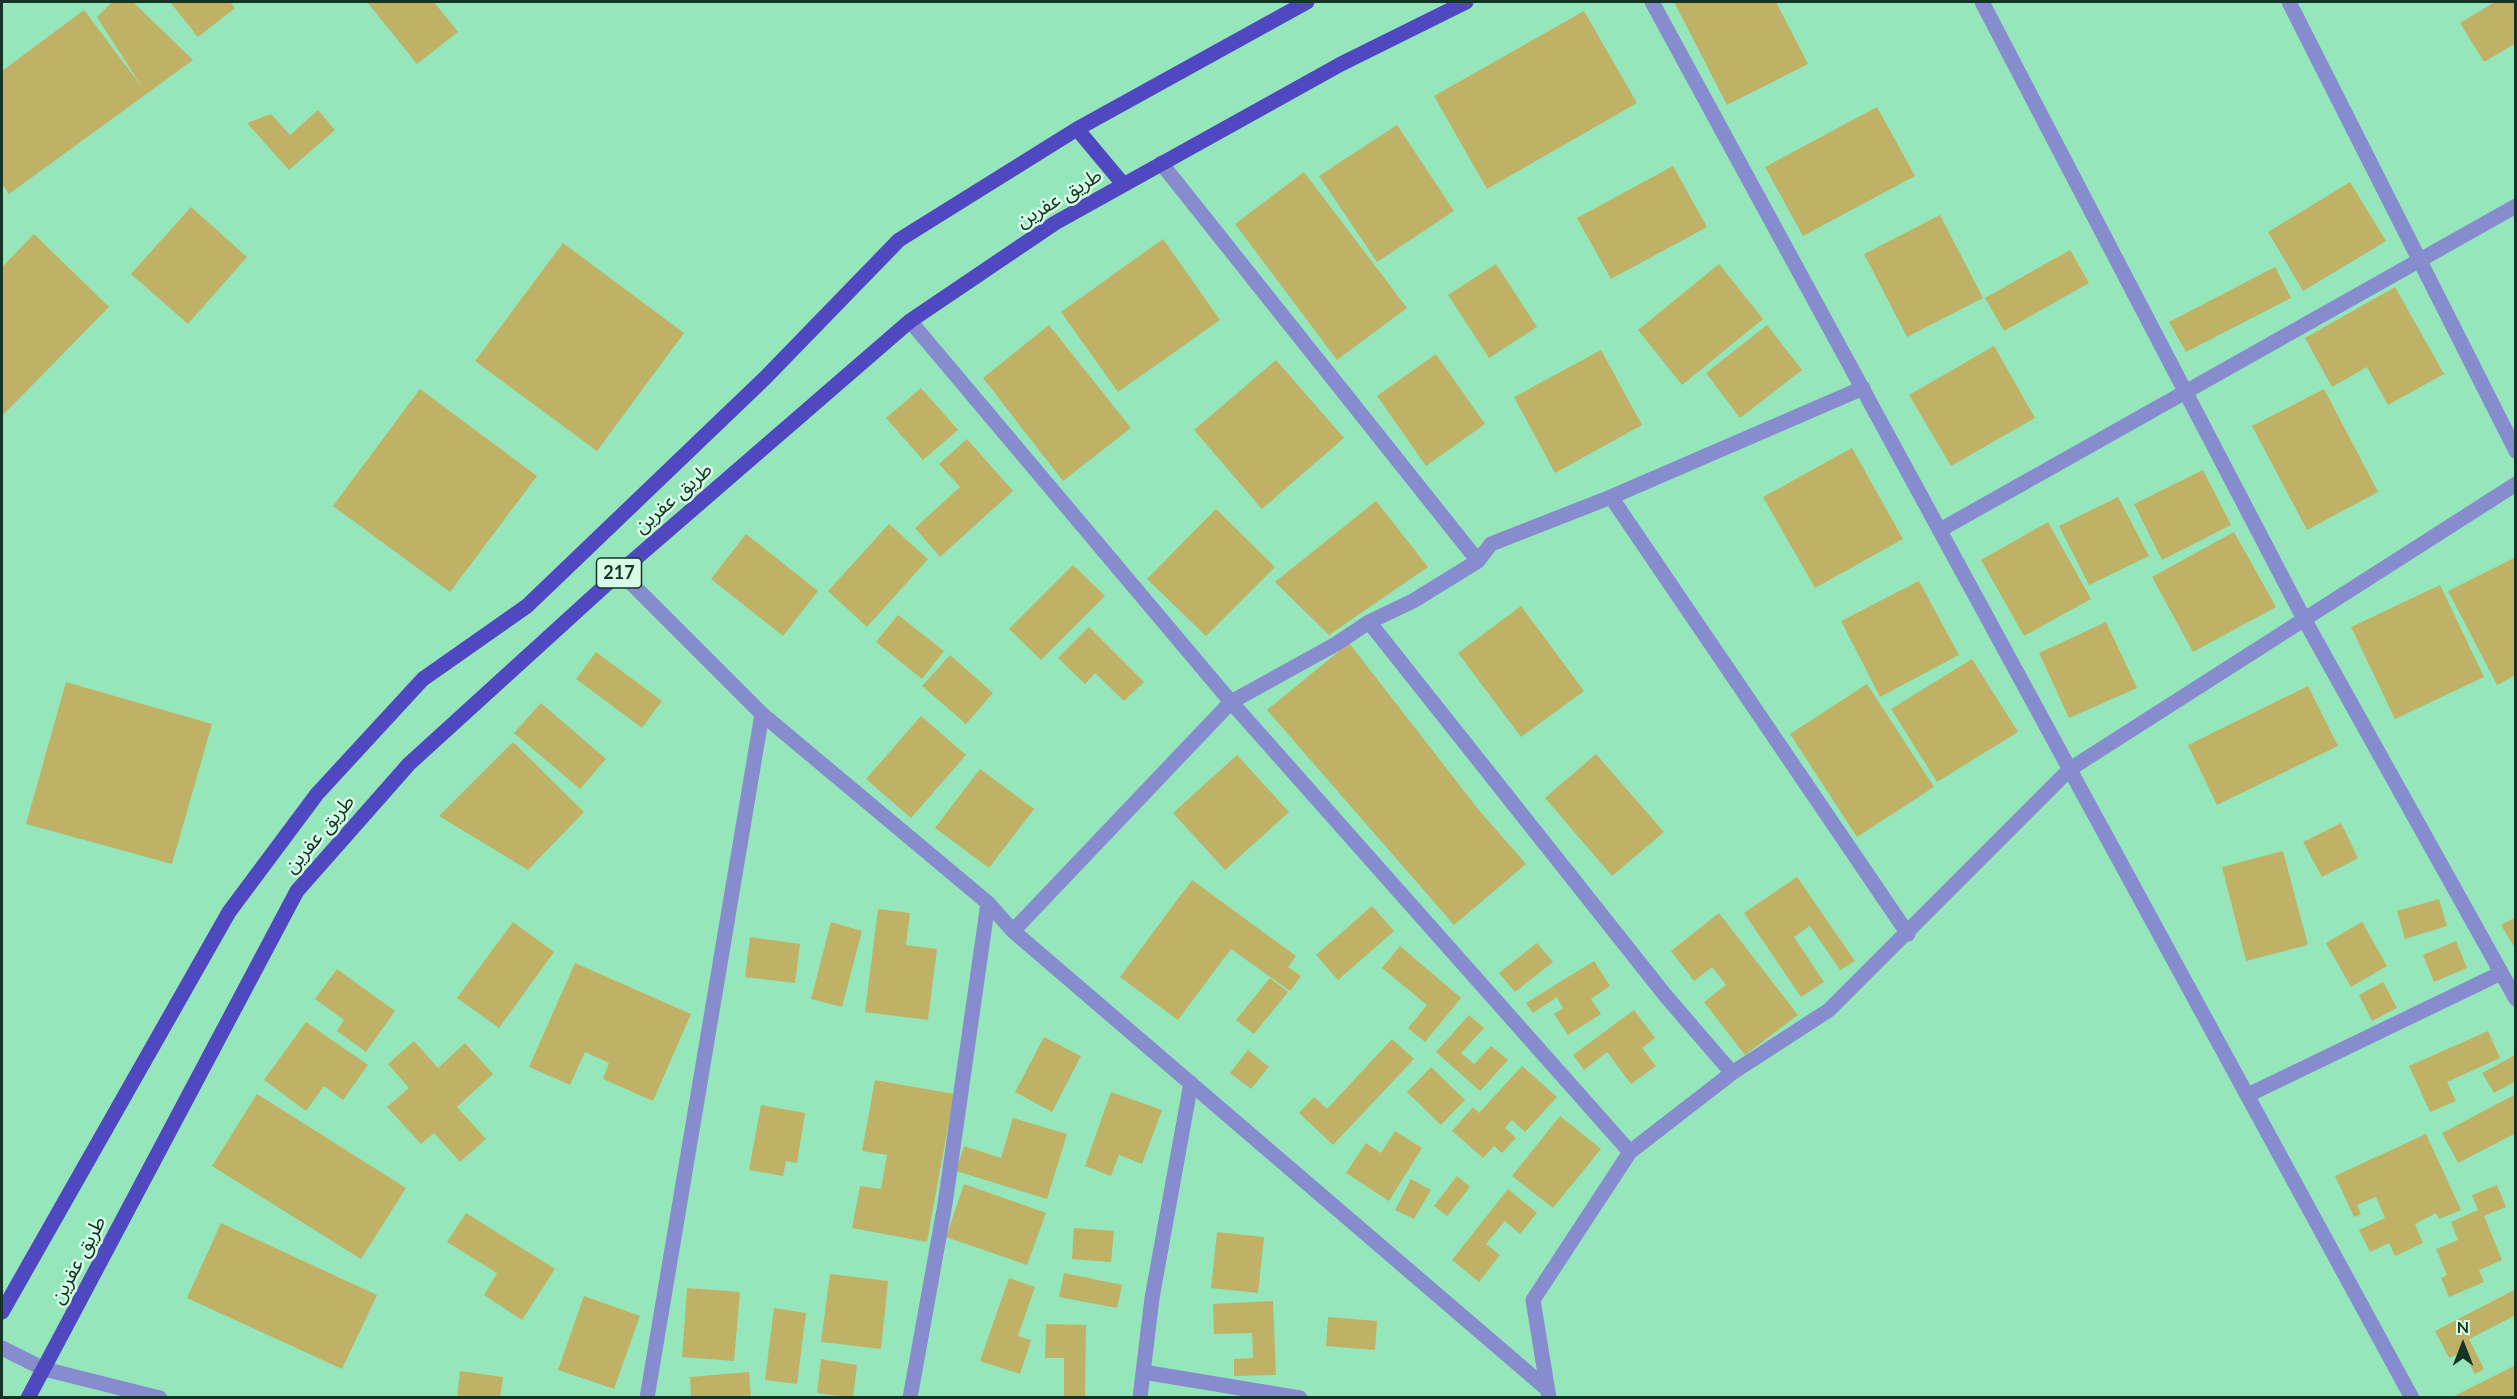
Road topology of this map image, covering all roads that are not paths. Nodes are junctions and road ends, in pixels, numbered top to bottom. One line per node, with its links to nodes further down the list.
1 (1306, 2): 6 (main road, طريق عفرين / 217)
2 (1466, 2): 7 (main road, طريق عفرين / 217)
3 (1652, 2): 12 (street)
4 (1982, 2): 13 (street)
5 (2289, 2): 10 (street)
6 (1077, 129): 8 (main road); 34 (main road, طريق عفرين / 217)
7 (1161, 163): 8 (main road, طريق عفرين / 217); 18 (street)
8 (1123, 184): 11 (main road, طريق عفرين / 217)
9 (2516, 206): 10 (street)
10 (2420, 260): 13 (street); 14 (street)
11 (910, 321): 19 (main road, طريق عفرين / 217); 22 (street)
12 (1863, 388): 16 (street); 17 (street)
13 (2186, 392): 17 (street); 20 (street)
14 (2516, 451)
15 (2516, 484): 20 (street)
16 (1611, 497): 18 (street); 27 (street)
17 (1940, 530): 24 (street)
18 (1478, 561): 21 (street)
19 (620, 572): 23 (street); 36 (main road, طريق عفرين / 217)
20 (2304, 619): 24 (street); 28 (street)
21 (1369, 622): 22 (street); 30 (street)
22 (1231, 702): 26 (street); 33 (street)
23 (762, 714): 25 (street); 41 (street)
24 (2070, 769): 27 (street); 32 (street)
25 (988, 903): 26 (street); 42 (street)
26 (1014, 931): 31 (street)
27 (1908, 934): 30 (street)
28 (2501, 973): 29 (street); 32 (street)
29 (2516, 999)
30 (1732, 1073): 33 (street)
31 (1191, 1083): 37 (street); 38 (street)
32 (2248, 1095): 45 (street)
33 (1630, 1152): 38 (street)
34 (2, 1312)
35 (2, 1348): 36 (street)
36 (44, 1369): 39 (main road, طريق عفرين / 217); 40 (street)
37 (1143, 1372): 43 (street); 44 (street)
38 (1548, 1393)
39 (28, 1398)
40 (160, 1398)
41 (647, 1398)
42 (910, 1398)
43 (1140, 1398)
44 (1299, 1398)
45 (2412, 1398)

